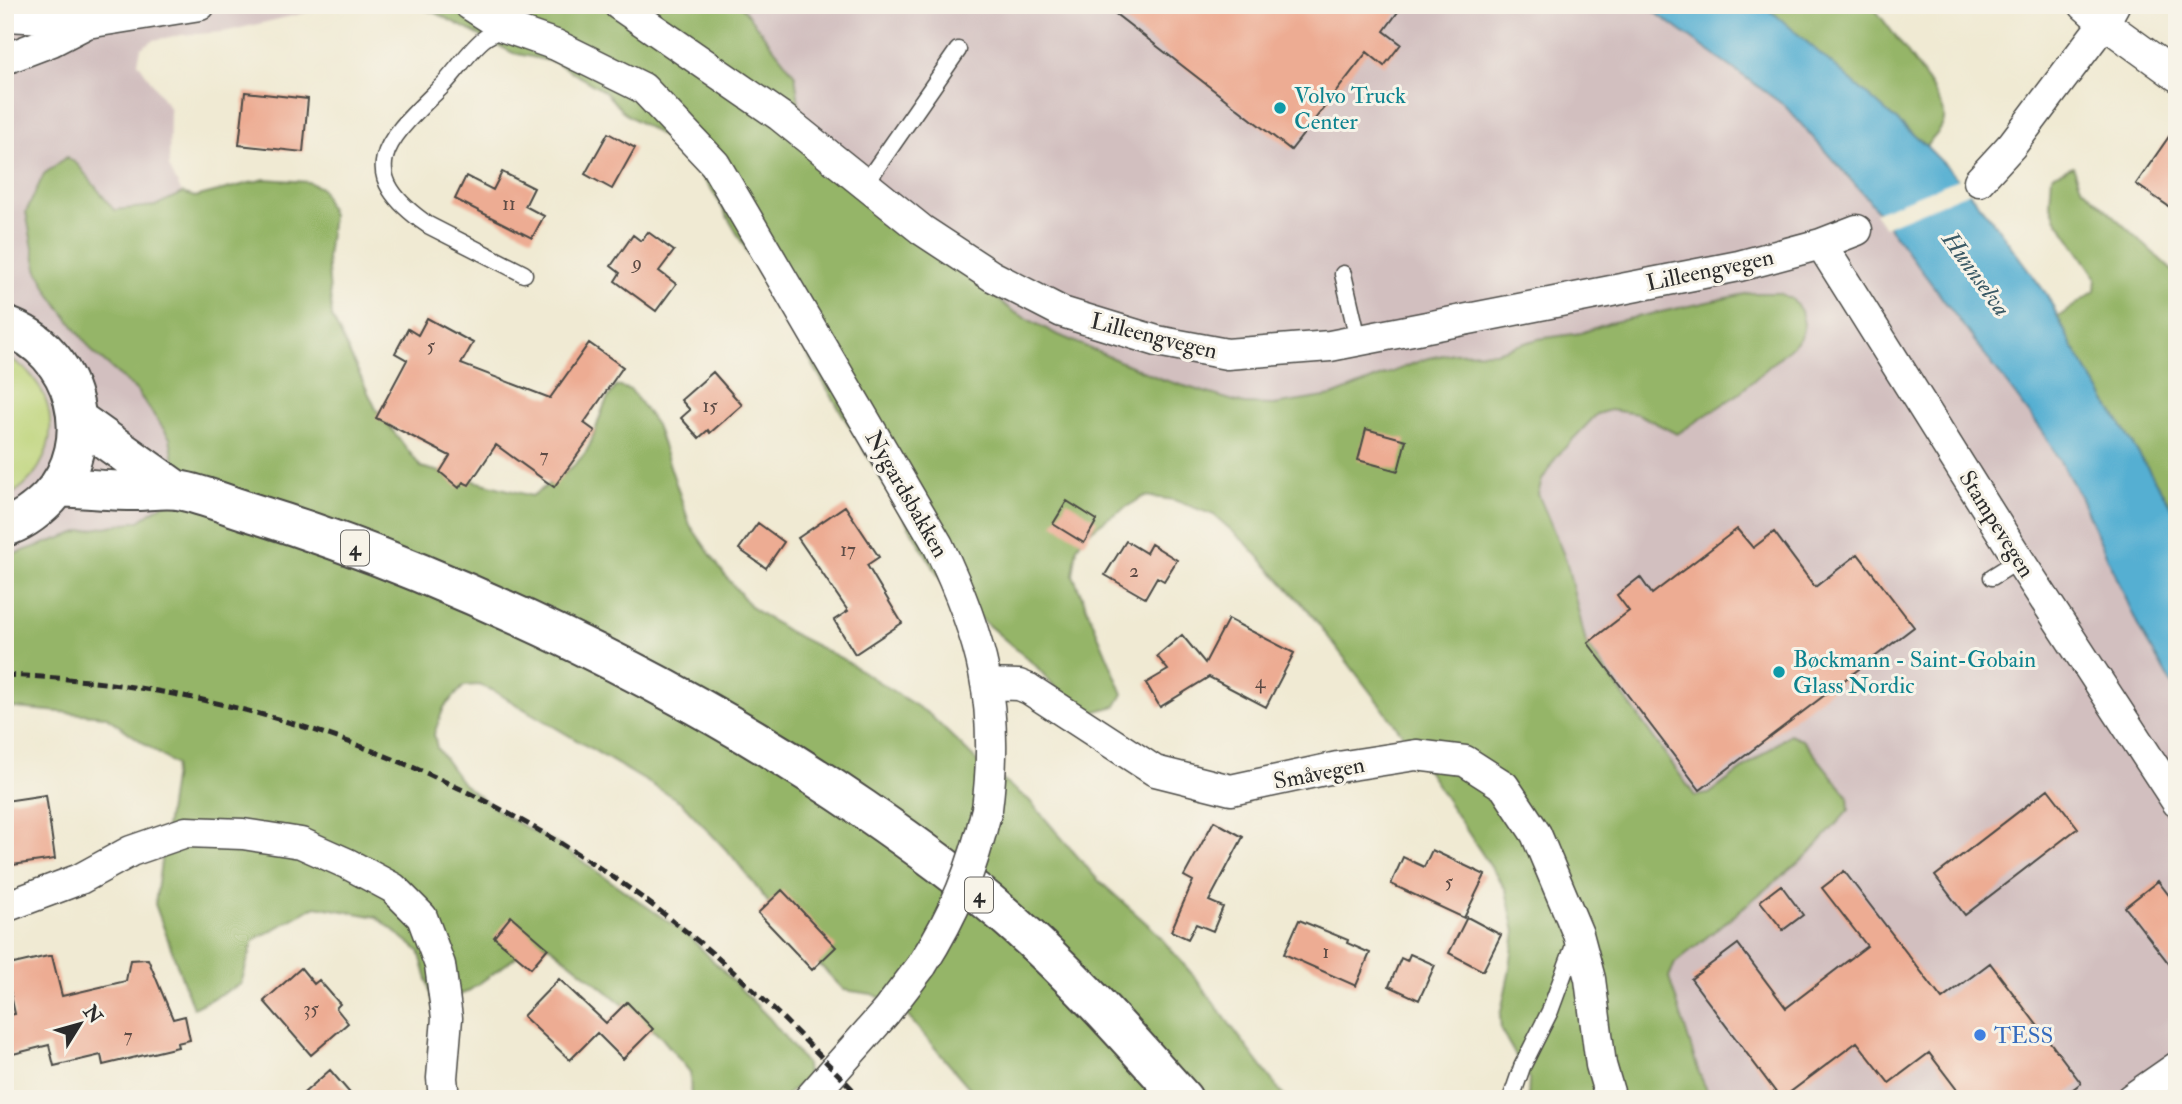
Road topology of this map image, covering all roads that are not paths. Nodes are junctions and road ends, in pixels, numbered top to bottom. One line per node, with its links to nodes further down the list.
1 (200, 5): 6 (street)
2 (470, 5): 7 (street, Nygardsbakken)
3 (618, 5): 12 (street, Lilleengvegen)
4 (2101, 11): 10 (street); 11 (street)
5 (5, 16): 6 (street)
6 (87, 23): 9 (street)
7 (505, 27): 15 (lane); 25 (street, Nygardsbakken)
8 (958, 50): 12 (lane)
9 (5, 59)
10 (2177, 76)
11 (1979, 181)
12 (864, 184): 18 (street, Lilleengvegen)
13 (1857, 230): 14 (street, Lilleengvegen)
14 (1821, 244): 18 (street, Lilleengvegen); 23 (street, Stampevegen)
15 (524, 274)
16 (1343, 274): 18 (lane)
17 (5, 326): 19 (highway)
18 (1358, 339)
19 (78, 420): 20 (highway); 21 (highway, 4)
20 (59, 487): 21 (highway, 4); 22 (highway)
21 (176, 490): 32 (highway, 4)
22 (5, 527)
23 (2019, 560): 24 (lane); 26 (street, Stampevegen)
24 (1992, 577)
25 (988, 684): 28 (street, Småvegen); 31 (street, Nygardsbakken, bridge)
26 (2177, 802)
27 (5, 906): 30 (street)
28 (1578, 934): 33 (lane); 34 (street, Småvegen)
29 (2177, 1067): 35 (street)
30 (444, 1099)
31 (809, 1099)
32 (1183, 1099)
33 (1511, 1099)
34 (1611, 1099)
35 (2131, 1099)

